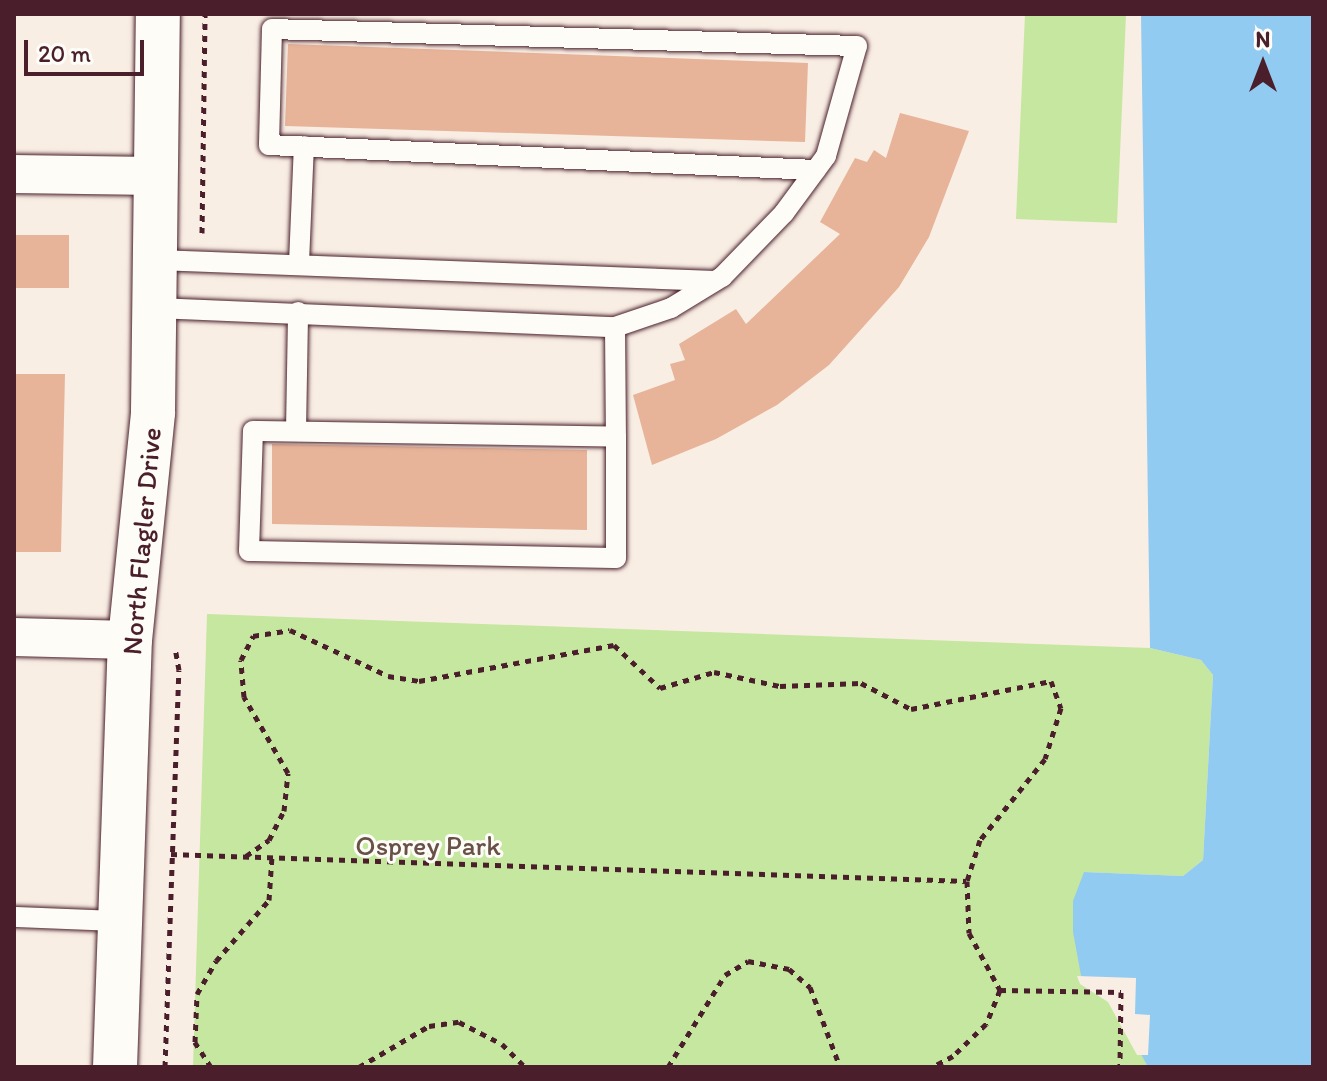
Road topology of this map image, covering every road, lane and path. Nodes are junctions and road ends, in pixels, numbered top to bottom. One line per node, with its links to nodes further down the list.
1 (158, 14): 5 (street, North Flagler Drive)
2 (304, 146): 3 (lane); 3 (lane); 7 (lane)
3 (815, 170): 8 (lane)
4 (14, 174): 5 (street)
5 (154, 176): 6 (street, North Flagler Drive)
6 (157, 260): 7 (lane); 9 (street, North Flagler Drive)
7 (299, 263): 8 (lane)
8 (715, 281): 11 (lane)
9 (156, 308): 10 (lane); 15 (street, North Flagler Drive)
10 (298, 312): 11 (lane); 12 (lane)
11 (615, 327): 13 (lane)
12 (296, 431): 13 (lane); 13 (lane)
13 (616, 437)
14 (14, 637): 15 (street)
15 (130, 640): 22 (street, North Flagler Drive)
16 (179, 670): 17 (path)
17 (171, 854): 18 (path); 25 (path)
18 (246, 856): 19 (path); 20 (path)
19 (272, 856): 20 (path); 26 (path)
20 (967, 881): 23 (path)
21 (14, 917): 22 (lane)
22 (119, 921): 24 (street, North Flagler Drive)
23 (1000, 990): 31 (path); 32 (path)
24 (115, 1067)
25 (165, 1067)
26 (211, 1067)
27 (359, 1067): 28 (path)
28 (525, 1067)
29 (668, 1067): 30 (path)
30 (840, 1067)
31 (932, 1067)
32 (1120, 1067)

